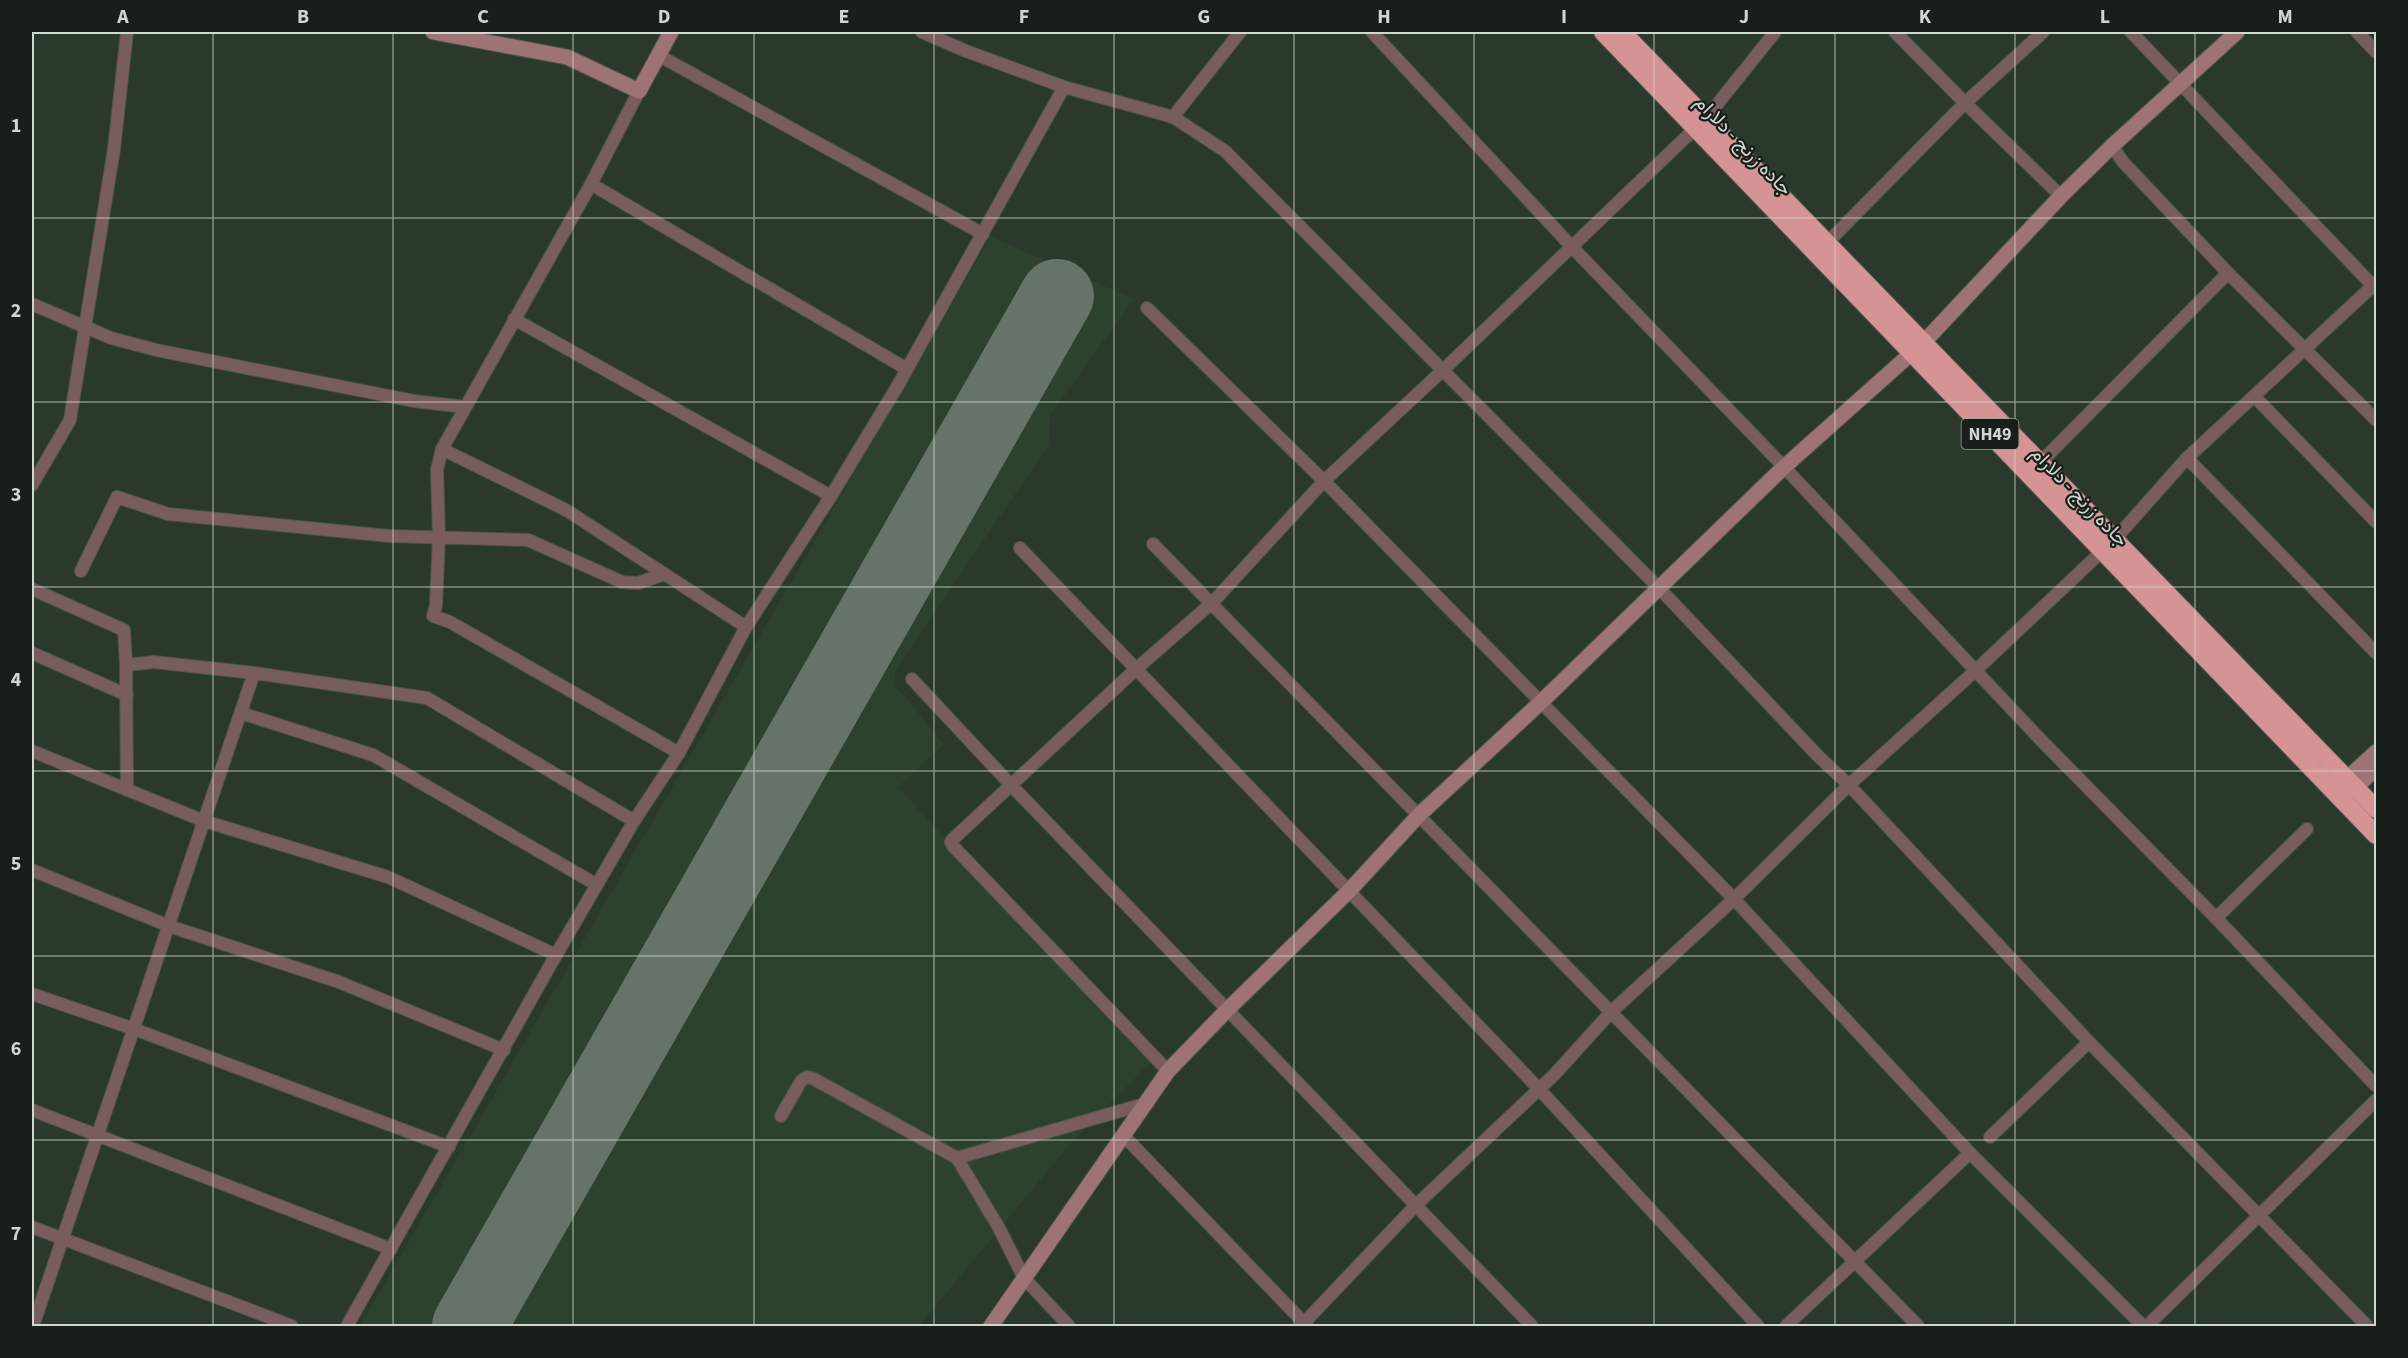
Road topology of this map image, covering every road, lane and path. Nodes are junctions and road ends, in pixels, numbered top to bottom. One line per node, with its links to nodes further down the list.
1 (127, 32): 34 (street)
2 (433, 32): 19 (street)
3 (671, 32): 16 (street)
4 (922, 32): 18 (street)
5 (1240, 32): 21 (street)
6 (1372, 32): 28 (street)
7 (1604, 32): 22 (highway, جاده زرنج - دلارام / NH49)
8 (1622, 32): 22 (highway, جاده زرنج - دلارام / NH49)
9 (1895, 32): 20 (street)
10 (2043, 32): 20 (street)
11 (2131, 32): 17 (street)
12 (2237, 32): 17 (street)
13 (2357, 32): 15 (street)
14 (1771, 33): 22 (street)
15 (2376, 52)
16 (658, 55): 19 (street); 26 (street)
17 (2180, 85): 23 (street); 30 (street)
18 (1064, 87): 21 (street); 26 (street)
19 (639, 91): 24 (street)
20 (1965, 103): 25 (street); 27 (street)
21 (1173, 117): 38 (street)
22 (1701, 122): 27 (highway, جاده زرنج - دلارام / NH49); 28 (street); 35 (highway, جاده زرنج - دلارام / NH49)
23 (2112, 146): 25 (street); 29 (street)
24 (591, 184): 33 (street); 37 (street)
25 (2061, 196): 35 (street)
26 (982, 234): 37 (street)
27 (1827, 243): 35 (highway, جاده زرنج - دلارام / NH49)
28 (1572, 247): 38 (street); 45 (street)
29 (2228, 273): 36 (street); 44 (street)
30 (2375, 286): 36 (street)
31 (32, 304): 34 (street)
32 (1147, 308): 46 (street)
33 (514, 319): 40 (street); 48 (street)
34 (86, 326): 40 (street); 47 (street)
35 (1918, 347): 44 (highway, جاده زرنج - دلارام / NH49); 45 (street); 54 (highway, جاده زرنج - دلارام / NH49)
36 (2305, 349): 39 (street); 41 (street)
37 (907, 369): 48 (street)
38 (1442, 371): 46 (street); 57 (street)
39 (2254, 396): 43 (street); 49 (street)
40 (465, 407): 42 (street)
41 (2376, 420)
42 (442, 449): 50 (street); 56 (street)
43 (2187, 458): 51 (street); 61 (street)
44 (2041, 462): 51 (highway, جاده زرنج - دلارام / NH49)
45 (1784, 467): 57 (street); 65 (street)
46 (1323, 481): 59 (street); 69 (street)
47 (32, 485)
48 (831, 496): 60 (street)
49 (2376, 522)
50 (439, 537): 55 (street); 56 (street); 73 (street)
51 (2115, 538): 54 (street); 77 (highway, جاده زرنج - دلارام / NH49)
52 (1153, 544): 59 (street)
53 (1020, 548): 64 (street)
54 (2102, 551): 65 (street); 77 (highway, جاده زرنج - دلارام / NH49)
55 (81, 571)
56 (665, 574): 60 (street)
57 (1659, 588): 69 (street); 76 (street)
58 (32, 589): 63 (street)
59 (1212, 602): 64 (street); 80 (street)
60 (747, 627): 73 (street)
61 (2376, 652)
62 (32, 653): 68 (street)
63 (126, 665): 66 (street); 68 (street)
64 (1136, 669): 75 (street); 87 (street)
65 (1976, 671): 76 (street); 89 (street)
66 (254, 673): 70 (street); 82 (street)
67 (912, 679): 75 (street)
68 (127, 695): 78 (street)
69 (1540, 703): 80 (street); 88 (street)
70 (241, 713): 81 (street); 86 (street)
71 (32, 751): 78 (street)
72 (2376, 752): 77 (street)
73 (678, 753): 82 (street)
74 (2376, 768): 77 (street)
75 (1010, 784): 93 (street); 98 (street)
76 (1849, 785): 88 (street); 96 (street)
77 (2345, 789): 79 (highway, جاده زرنج - دلارام / NH49); 84 (highway, جاده زرنج - دلارام / NH49)
78 (127, 790): 81 (street)
79 (2376, 809)
80 (1419, 815): 87 (street); 94 (street)
81 (204, 821): 90 (street); 91 (street)
82 (634, 821): 86 (street)
83 (2307, 829): 89 (street)
84 (2376, 835)
85 (32, 870): 90 (street)
86 (597, 885): 91 (street)
87 (1349, 891): 93 (street); 100 (street)
88 (1734, 899): 94 (street); 109 (street)
89 (2216, 918): 99 (street)
90 (169, 926): 95 (street); 97 (street)
91 (556, 955): 97 (street)
92 (32, 994): 95 (street)
93 (1227, 1010): 98 (street); 111 (street)
94 (1611, 1012): 100 (street); 116 (street)
95 (134, 1029): 105 (street); 108 (street)
96 (2089, 1041): 107 (street); 112 (street)
97 (504, 1050): 108 (street)
98 (1168, 1071): 102 (street)
99 (2376, 1086)
100 (1539, 1089): 111 (street); 125 (street)
101 (2376, 1100): 112 (street)
102 (1148, 1103): 106 (street); 110 (street)
103 (32, 1110): 105 (street)
104 (781, 1116): 110 (street)
105 (99, 1136): 114 (street); 115 (street)
106 (1124, 1136): 117 (street); 118 (street)
107 (1990, 1137)
108 (449, 1147): 115 (street)
109 (1970, 1153): 116 (street); 128 (street)
110 (957, 1158): 117 (street)
111 (1415, 1206): 118 (street); 124 (street)
112 (2258, 1215): 128 (street); 129 (street)
113 (32, 1227): 114 (street)
114 (63, 1238): 119 (street); 120 (street)
115 (391, 1249): 121 (street)
116 (1854, 1262): 126 (street); 127 (street)
117 (1024, 1278): 122 (street); 123 (street)
118 (1304, 1325)
119 (33, 1326)
120 (292, 1326)
121 (347, 1326)
122 (991, 1326)
123 (1069, 1326)
124 (1532, 1326)
125 (1758, 1326)
126 (1786, 1326)
127 (1918, 1326)
128 (2145, 1326)
129 (2367, 1326)

